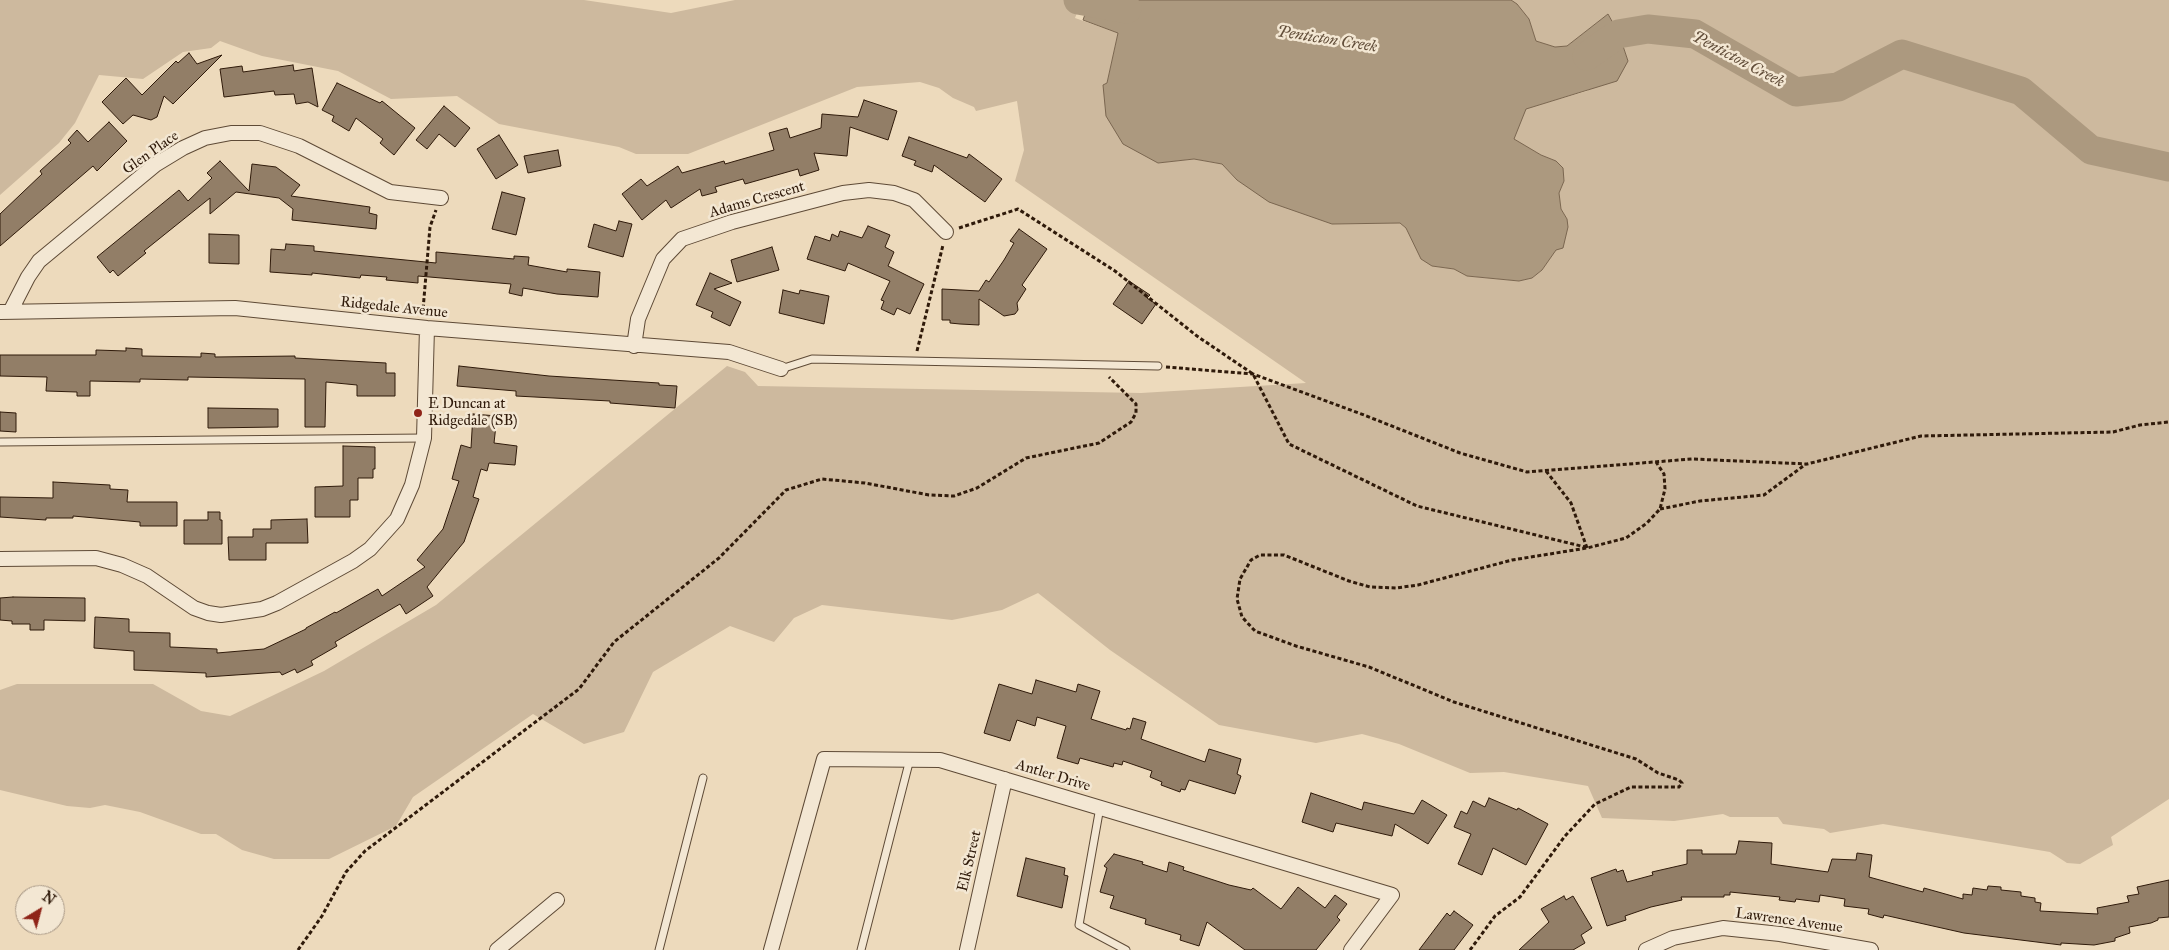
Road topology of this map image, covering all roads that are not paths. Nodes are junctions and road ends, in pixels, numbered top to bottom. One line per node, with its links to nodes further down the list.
1 (441, 198): 3 (street, Glen Place)
2 (946, 232): 5 (street, Adams Crescent)
3 (5, 312): 4 (street, Ridgedale Avenue)
4 (427, 328): 5 (street, Ridgedale Avenue); 8 (street)
5 (634, 346): 7 (street, Ridgedale Avenue)
6 (1158, 366): 7 (lane)
7 (781, 369)
8 (424, 438): 9 (lane); 10 (street)
9 (0, 442)
10 (0, 560)
11 (910, 760): 13 (street, Antler Drive); 18 (street, Antler Drive); 19 (lane)
12 (703, 778): 17 (lane)
13 (1005, 779): 14 (street, Antler Drive); 20 (street, Elk Street)
14 (1100, 808): 21 (lane); 22 (street, Antler Drive)
15 (557, 900): 16 (street)
16 (497, 950)
17 (659, 950)
18 (772, 950)
19 (861, 950)
20 (967, 950)
21 (1126, 950)
22 (1351, 950)
23 (1646, 950): 24 (street, Lawrence Avenue)
24 (1871, 950)

